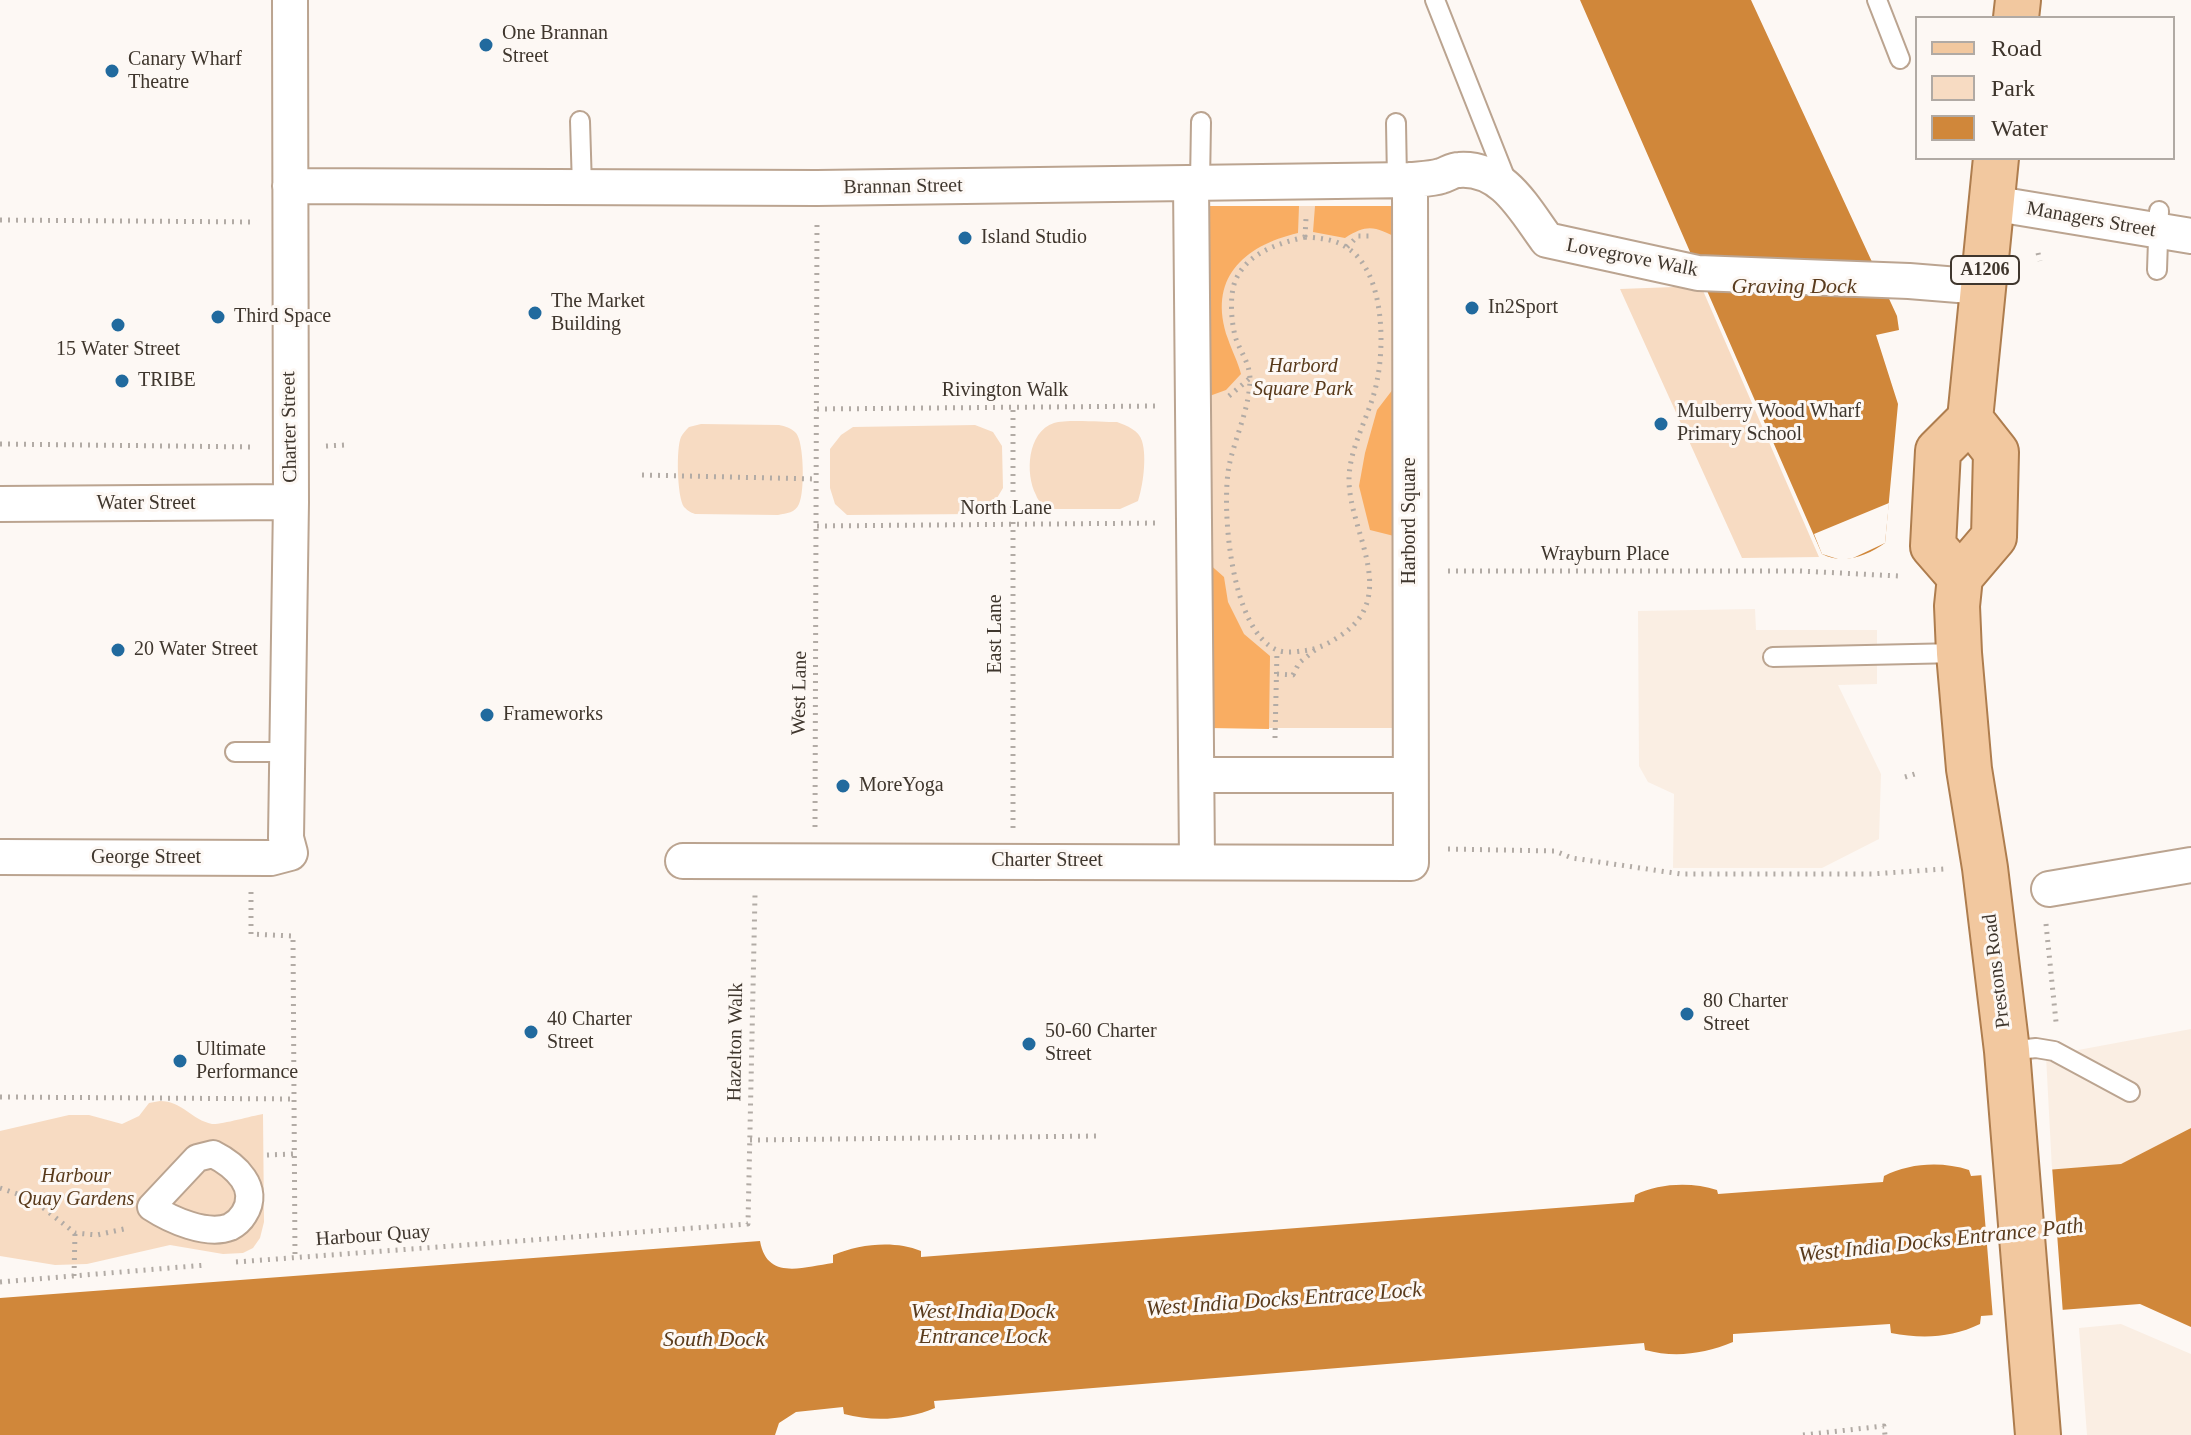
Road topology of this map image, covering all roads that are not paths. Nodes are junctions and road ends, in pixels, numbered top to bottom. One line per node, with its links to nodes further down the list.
1 (290, 0): 11 (street, Charter Street)
2 (1435, 0): 13 (lane, Lovegrove Walk)
3 (1877, 0): 4 (lane)
4 (1900, 59)
5 (580, 121): 12 (lane)
6 (1201, 122): 10 (lane)
7 (1396, 123): 9 (lane)
8 (1996, 160): 14 (main road, A1206)
9 (1404, 180): 10 (street, Brannan Street); 13 (street, Brannan Street); 27 (street, Harbord Square)
10 (1196, 183): 12 (street, Brannan Street); 26 (street)
11 (290, 186): 12 (street, Brannan Street); 19 (street, Charter Street)
12 (582, 187)
13 (1509, 189): 17 (street, Lovegrove Walk)
14 (1991, 203): 15 (street, Managers Street); 17 (main road, A1206)
15 (2170, 227): 16 (lane)
16 (2157, 270)
17 (1983, 287): 18 (main road, A1206)
18 (1970, 419): 21 (main road); 21 (main road)
19 (291, 502): 20 (street, Water Street); 25 (street, Charter Street)
20 (0, 504)
21 (1960, 577): 22 (main road, Prestons Road)
22 (1959, 653): 23 (lane); 35 (main road, Prestons Road)
23 (1773, 657)
24 (235, 752): 25 (lane)
25 (287, 752): 28 (street, Charter Street)
26 (1197, 775): 27 (street); 30 (street)
27 (1410, 775): 32 (street, Harbord Square)
28 (290, 853): 29 (street, George Street)
29 (0, 857)
30 (1197, 860): 31 (street, Charter Street); 32 (street, Charter Street)
31 (683, 861)
32 (1411, 863)
33 (2191, 865): 34 (street)
34 (2047, 904)
35 (2007, 1051): 36 (lane); 37 (main road, Prestons Road)
36 (2130, 1092)
37 (2038, 1435)

